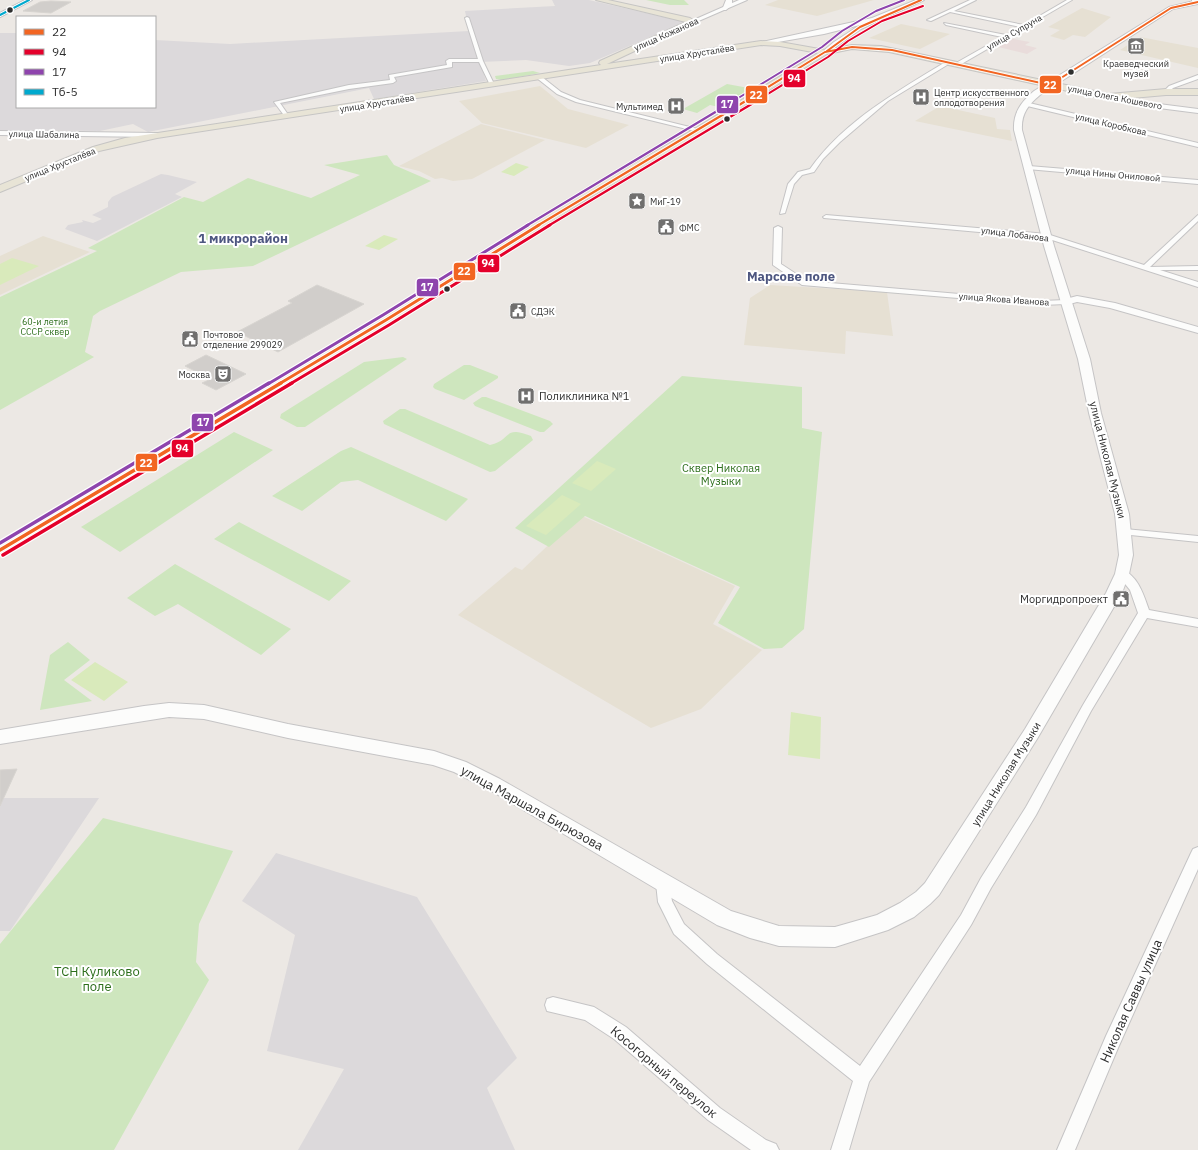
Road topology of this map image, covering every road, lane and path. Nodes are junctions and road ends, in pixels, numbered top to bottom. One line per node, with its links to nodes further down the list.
1 (29, 0): 12 (street)
2 (599, 0): 16 (main road)
3 (729, 0): 10 (main road)
4 (744, 0): 10 (street, улица Кожанова)
5 (921, 0): 14 (main road)
6 (974, 0): 11 (street)
7 (1070, 0): 18 (street, улица Супруна)
8 (1194, 0): 9 (street)
9 (1198, 1): 37 (main road, улица Николая Музыки)
10 (724, 9): 16 (street, улица Кожанова)
11 (949, 11): 15 (street); 18 (street)
12 (0, 15)
13 (467, 18): 28 (street)
14 (872, 20): 20 (main road, улица Хрусталёва); 21 (main road)
15 (929, 20)
16 (692, 21): 26 (main road, улица Кожанова)
17 (946, 24): 19 (street)
18 (1024, 26): 19 (street, улица Супруна)
19 (1006, 36): 32 (street, улица Супруна)
20 (761, 43): 23 (main road, улица Хрусталёва); 29 (main road, улица Хрусталёва)
21 (838, 44): 22 (main road); 23 (main road, улица Олега Кошевого); 24 (main road, улица Олега Кошевого); 25 (main road)
22 (852, 47): 24 (main road, улица Олега Кошевого); 25 (main road, улица Олега Кошевого)
23 (811, 50): 25 (main road, улица Хрусталёва)
24 (892, 50): 30 (main road, улица Олега Кошевого)
25 (825, 52): 44 (main road)
26 (622, 53): 27 (main road, улица Кожанова); 29 (main road)
27 (612, 58): 31 (main road); 33 (main road, улица Кожанова)
28 (481, 60): 36 (street); 43 (street)
29 (640, 62): 31 (main road, улица Хрусталёва)
30 (950, 62): 32 (main road, улица Олега Кошевого); 55 (street)
31 (624, 64): 33 (main road, улица Хрусталёва)
32 (958, 64): 37 (main road, улица Олега Кошевого)
33 (589, 70): 35 (main road, улица Хрусталёва)
34 (1198, 77): 38 (street)
35 (540, 78): 36 (main road, улица Хрусталёва); 44 (street)
36 (493, 85): 43 (main road, улица Хрусталёва)
37 (1050, 85): 40 (main road, улица Олега Кошевого); 41 (main road, улица Николая Музыки)
38 (1166, 92): 39 (main road); 40 (main road)
39 (1198, 92)
40 (1115, 97): 42 (street, улица Олега Кошевого)
41 (1025, 104): 50 (street, улица Коробкова); 52 (main road, улица Николая Музыки)
42 (1198, 111)
43 (286, 116): 47 (main road, улица Хрусталёва)
44 (699, 130): 67 (main road)
45 (0, 133): 46 (main road, улица Шабалина)
46 (87, 135): 48 (main road, улица Шабалина); 51 (main road, улица Шабалина)
47 (157, 135): 48 (main road, улица Шабалина); 49 (main road, улица Хрусталёва)
48 (107, 136): 49 (main road, улица Шабалина)
49 (125, 141): 51 (main road, улица Хрусталёва)
50 (1198, 145)
51 (96, 149): 54 (main road, улица Хрусталёва)
52 (1029, 168): 53 (street, улица Нины Ониловой); 59 (main road, улица Николая Музыки)
53 (1198, 182)
54 (0, 189)
55 (782, 213)
56 (826, 217): 59 (street, улица Лобанова)
57 (1198, 217): 60 (street)
58 (778, 228): 63 (street, улица Якова Иванова)
59 (1047, 236): 60 (street, улица Лобанова); 63 (main road, улица Николая Музыки)
60 (1145, 268): 61 (street); 62 (street, улица Лобанова)
61 (1198, 268)
62 (1198, 285)
63 (1066, 302): 64 (street, улица Якова Иванова); 65 (main road, улица Николая Музыки)
64 (1198, 330)
65 (1125, 532): 66 (street); 68 (main road, улица Николая Музыки)
66 (1198, 539)
67 (0, 550)
68 (1122, 574): 69 (street); 74 (main road, улица Николая Музыки)
69 (1144, 613): 70 (street); 76 (street)
70 (1198, 622)
71 (0, 737): 73 (main road, улица Маршала Бирюзова)
72 (1198, 853): 79 (street, Николая Саввы улица)
73 (663, 883): 74 (main road, улица Маршала Бирюзова); 76 (street)
74 (881, 923)
75 (553, 1005): 77 (street, Косогорный переулок)
76 (862, 1078): 78 (street)
77 (770, 1150)
78 (840, 1150)
79 (1066, 1150)

